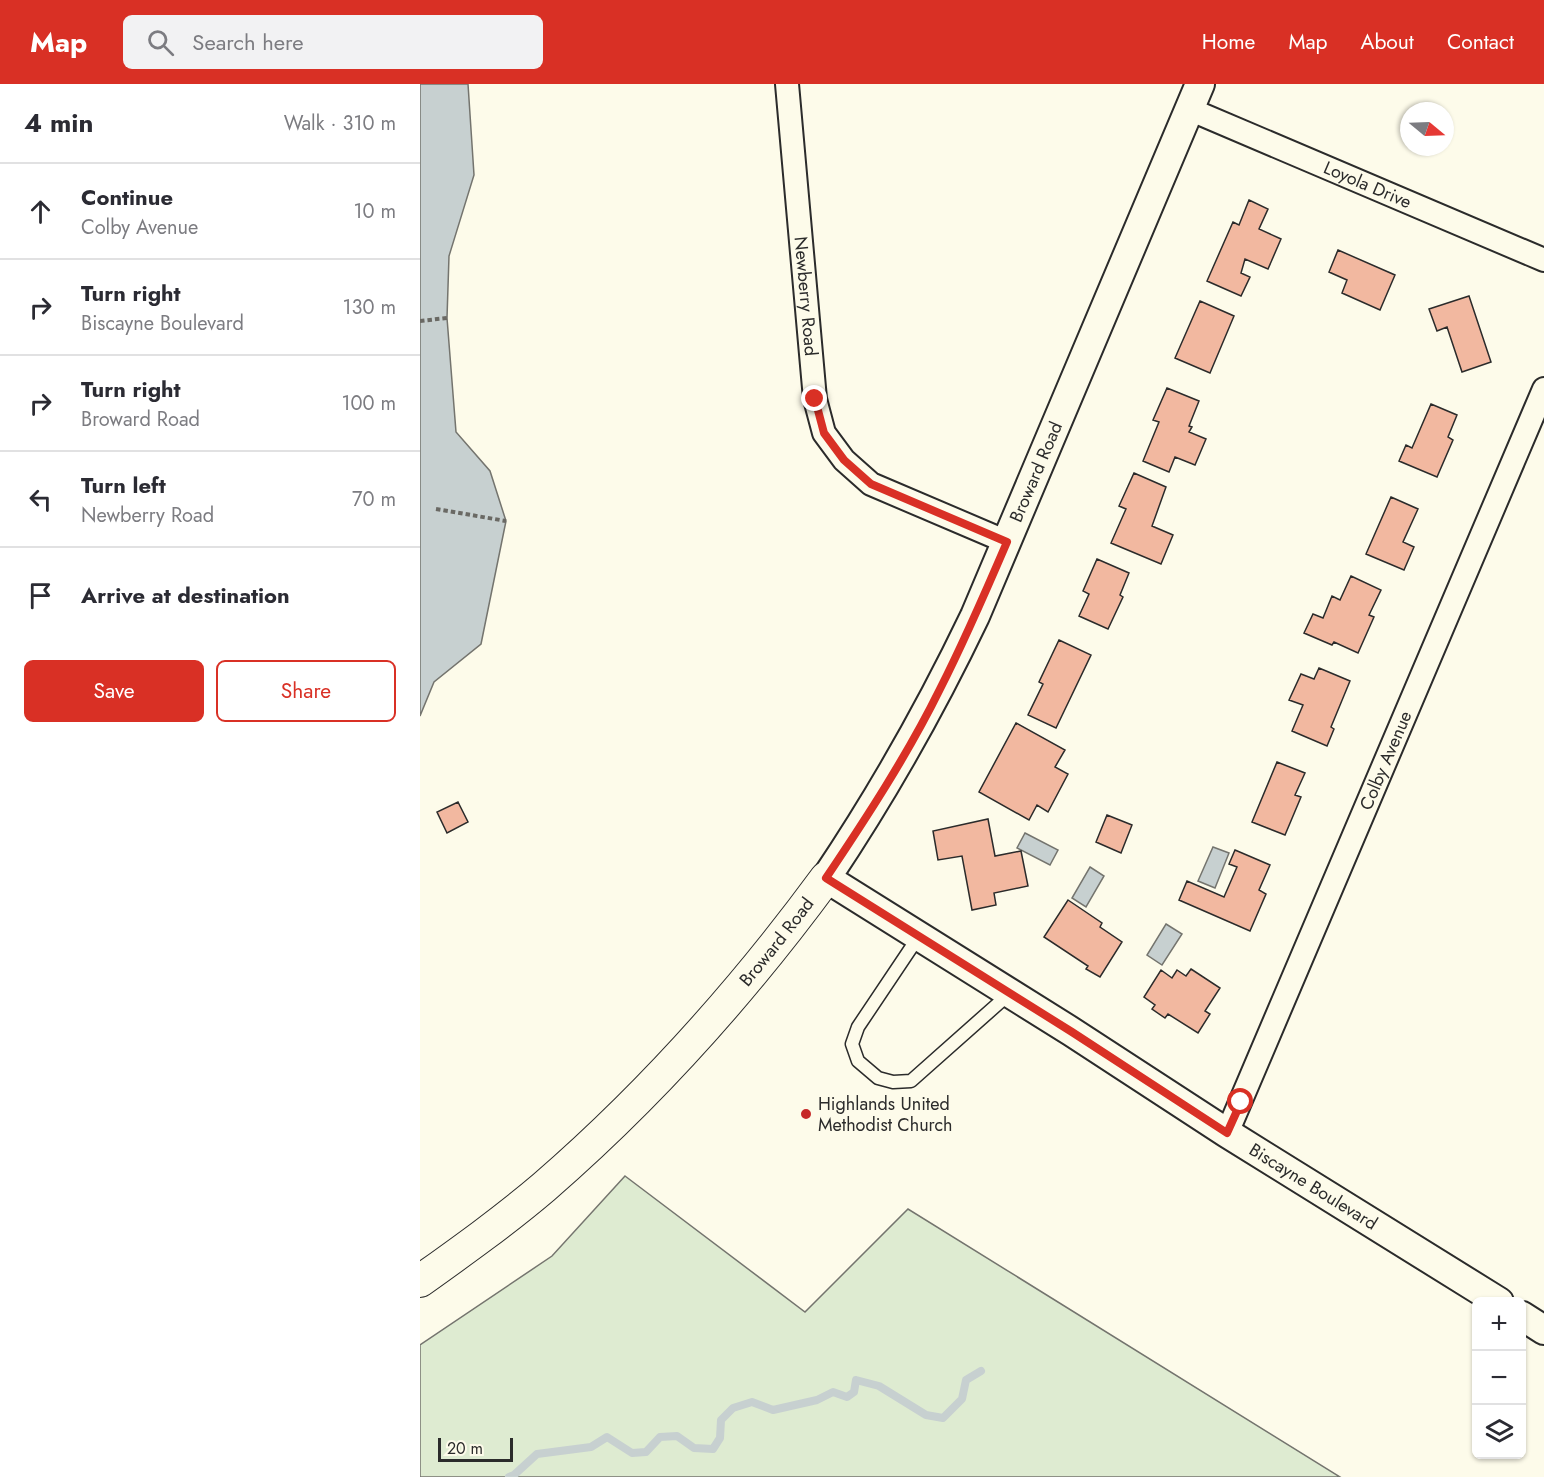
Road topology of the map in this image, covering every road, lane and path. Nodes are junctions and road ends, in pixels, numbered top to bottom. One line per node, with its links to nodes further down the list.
1 (787, 84): 9 (street, Newberry Road)
2 (1194, 97): 3 (street, Loyola Drive); 9 (street, Broward Road)
3 (1544, 260)
4 (447, 318): 5 (path)
5 (420, 321)
6 (1544, 389): 13 (street, Colby Avenue)
7 (436, 509): 8 (path)
8 (506, 520)
9 (1007, 542): 10 (street, Broward Road)
10 (826, 878): 11 (street, Biscayne Boulevard); 14 (main road, Broward Road)
11 (919, 936): 12 (street, Biscayne Boulevard); 12 (lane)
12 (1010, 993): 13 (street, Biscayne Boulevard)
13 (1227, 1133): 15 (street, Biscayne Boulevard)
14 (420, 1281)
15 (1491, 1297)
16 (1526, 1319): 17 (street)
17 (1544, 1330)

